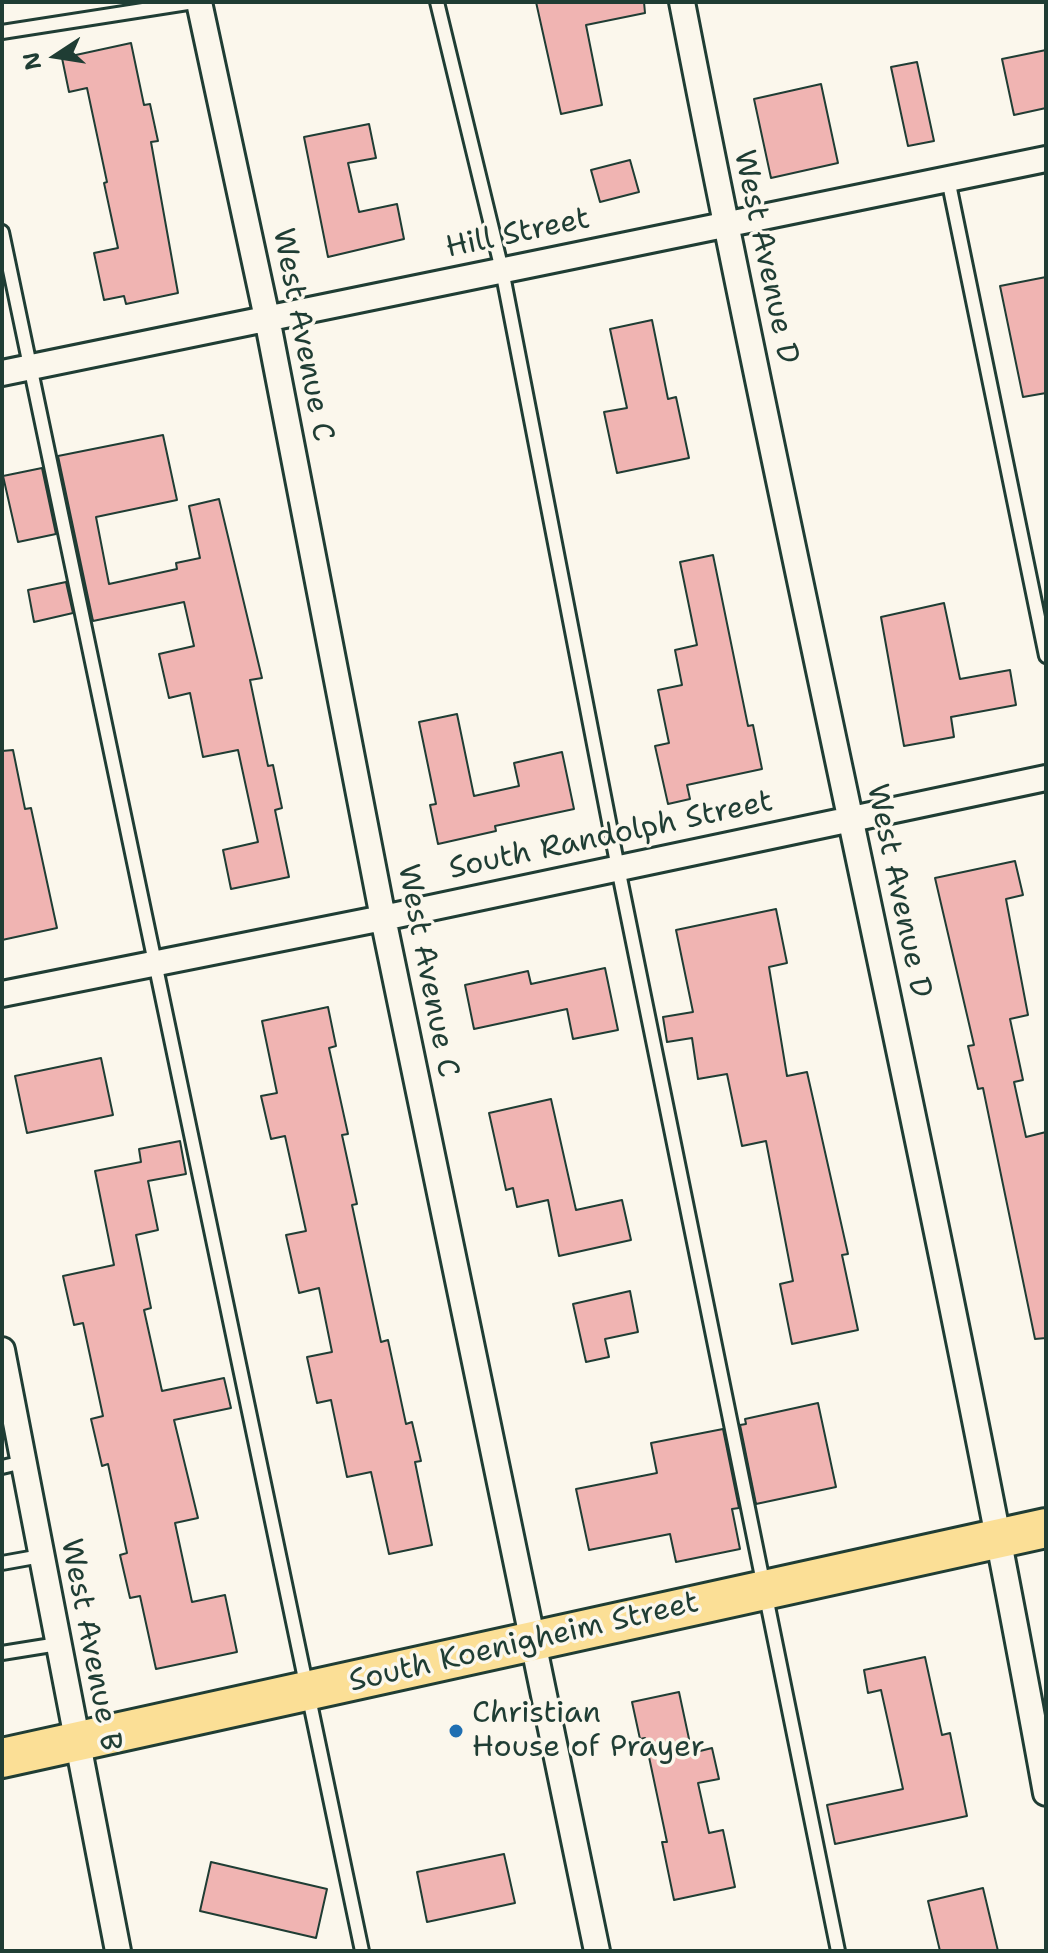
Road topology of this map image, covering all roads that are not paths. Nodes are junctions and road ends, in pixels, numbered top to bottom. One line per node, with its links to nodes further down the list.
1 (197, 2): 4 (lane); 10 (street, West Avenue C)
2 (437, 2): 9 (lane)
3 (682, 2): 7 (street, West Avenue D)
4 (2, 32)
5 (1046, 159): 6 (street, Hill Street)
6 (948, 179): 7 (street, Hill Street); 13 (lane)
7 (725, 224): 9 (street, Hill Street); 15 (street, West Avenue D)
8 (2, 232): 11 (lane)
9 (502, 270): 10 (street, Hill Street); 16 (lane)
10 (267, 318): 11 (street, Hill Street); 17 (street, West Avenue C)
11 (30, 367): 12 (street, Hill Street); 18 (lane)
12 (2, 373)
13 (1046, 656)
14 (1046, 778): 15 (street, South Randolph Street)
15 (850, 817): 16 (street, South Randolph Street); 24 (street, West Avenue D)
16 (618, 868): 17 (street, South Randolph Street); 27 (lane)
17 (383, 918): 18 (street, South Randolph Street); 28 (street, West Avenue C)
18 (154, 964): 19 (street, South Randolph Street); 31 (lane)
19 (2, 994)
20 (2, 1350): 21 (street, West Avenue B)
21 (4, 1376): 22 (street, West Avenue B)
22 (13, 1464): 25 (street, West Avenue B)
23 (1046, 1528): 24 (main road, South Koenigheim Street)
24 (1000, 1537): 27 (main road, South Koenigheim Street); 34 (street, West Avenue D)
25 (41, 1556): 26 (lane); 29 (street, West Avenue B)
26 (2, 1563)
27 (765, 1590): 28 (main road, South Koenigheim Street); 38 (lane)
28 (532, 1642): 31 (main road, South Koenigheim Street); 37 (street, West Avenue C)
29 (58, 1644): 30 (lane); 32 (street, West Avenue B)
30 (2, 1653)
31 (308, 1691): 32 (main road, South Koenigheim Street); 36 (lane)
32 (76, 1742): 33 (main road, South Koenigheim Street); 35 (street, West Avenue B)
33 (2, 1758)
34 (1046, 1793)
35 (118, 1951)
36 (362, 1951)
37 (597, 1951)
38 (838, 1951)

